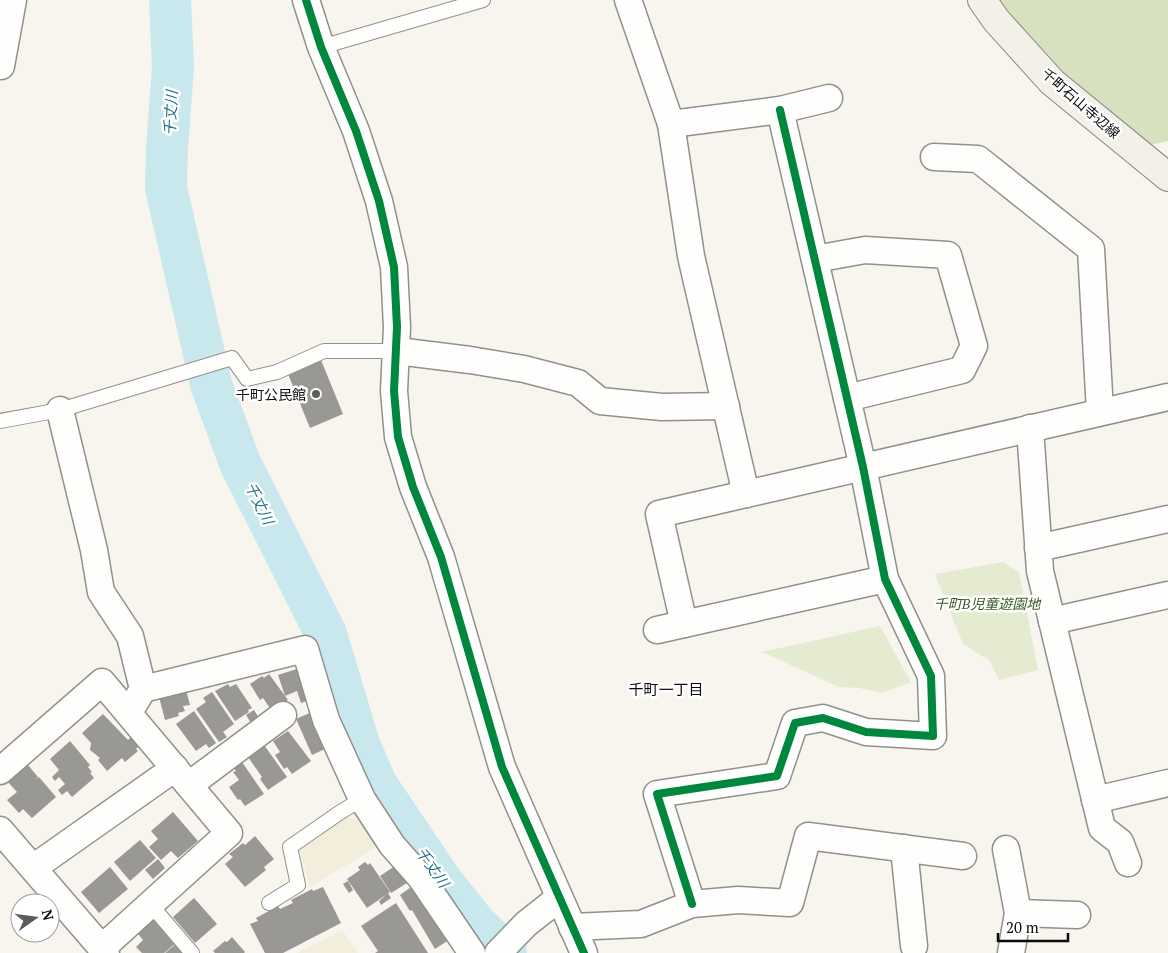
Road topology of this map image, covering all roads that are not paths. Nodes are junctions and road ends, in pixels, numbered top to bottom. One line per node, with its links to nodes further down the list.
1 (14, 0): 7 (street)
2 (306, 0): 6 (street)
3 (483, 0): 6 (lane)
4 (628, 0): 10 (street)
5 (982, 0): 12 (main road, 千町石山寺辺線)
6 (321, 48): 14 (street)
7 (1, 66)
8 (829, 98): 9 (street)
9 (780, 110): 10 (street); 13 (street)
10 (671, 124): 17 (street)
11 (934, 157): 19 (street)
12 (1168, 177)
13 (815, 259): 16 (street); 16 (street)
14 (397, 351): 17 (street); 18 (lane); 45 (street)
15 (1168, 397): 19 (street)
16 (847, 398): 22 (street)
17 (726, 406): 23 (street)
18 (60, 410): 20 (lane); 31 (street)
19 (1100, 412): 21 (street)
20 (0, 420)
21 (1030, 428): 22 (street); 25 (street)
22 (863, 467): 23 (street); 26 (street)
23 (746, 494): 29 (street)
24 (1168, 519): 25 (street)
25 (1038, 548): 28 (street)
26 (885, 580): 29 (street); 48 (street)
27 (1168, 595): 28 (street)
28 (1052, 621): 38 (street)
29 (684, 624): 30 (street)
30 (657, 630)
31 (142, 689): 32 (street); 37 (street)
32 (128, 713): 34 (street); 35 (street)
33 (283, 715): 35 (street)
34 (0, 771)
35 (182, 777): 44 (street); 47 (street)
36 (1168, 783): 38 (street)
37 (362, 799): 46 (lane); 55 (street)
38 (1095, 800): 43 (street)
39 (0, 830): 44 (street)
40 (904, 848): 42 (street); 48 (street); 52 (street)
41 (1006, 849): 49 (street)
42 (963, 856)
43 (1128, 863)
44 (33, 868): 53 (street)
45 (559, 898): 51 (street); 56 (street)
46 (269, 903)
47 (151, 904): 53 (street); 54 (lane)
48 (692, 904): 51 (street)
49 (1018, 913): 50 (street); 58 (street)
50 (1077, 915)
51 (572, 927): 57 (street)
52 (914, 946)
53 (104, 951)
54 (192, 953)
55 (472, 953)
56 (498, 953)
57 (584, 953)
58 (1011, 953)

